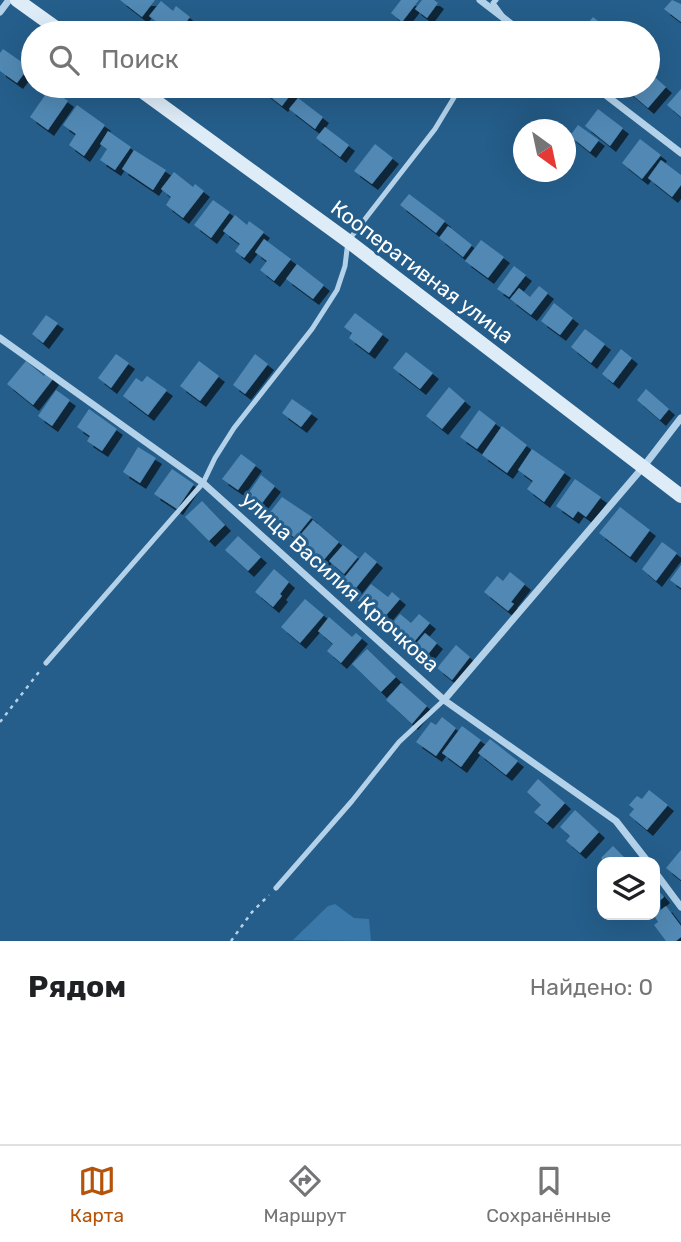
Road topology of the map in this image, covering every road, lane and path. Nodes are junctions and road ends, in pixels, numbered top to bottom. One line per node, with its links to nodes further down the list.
1 (9, 0): 5 (street)
2 (17, 0): 6 (street)
3 (480, 0): 7 (street)
4 (496, 0): 8 (lane)
5 (0, 12)
6 (46, 21)
7 (506, 21)
8 (506, 21)
9 (151, 98): 13 (street, Кооперативная улица)
10 (454, 98): 13 (lane)
11 (610, 98): 12 (street)
12 (681, 153)
13 (348, 241): 16 (street, Кооперативная улица); 17 (lane)
14 (0, 338): 17 (street, улица Василия Крючкова)
15 (681, 418): 16 (street)
16 (644, 466): 18 (street, Кооперативная улица); 20 (street)
17 (203, 483): 19 (lane); 20 (street, улица Василия Крючкова)
18 (681, 496)
19 (46, 663): 21 (path)
20 (444, 700): 22 (street, улица Василия Крючкова); 24 (lane)
21 (0, 722)
22 (644, 857)
23 (660, 879): 25 (street)
24 (276, 888): 26 (path)
25 (681, 906)
26 (231, 941)

